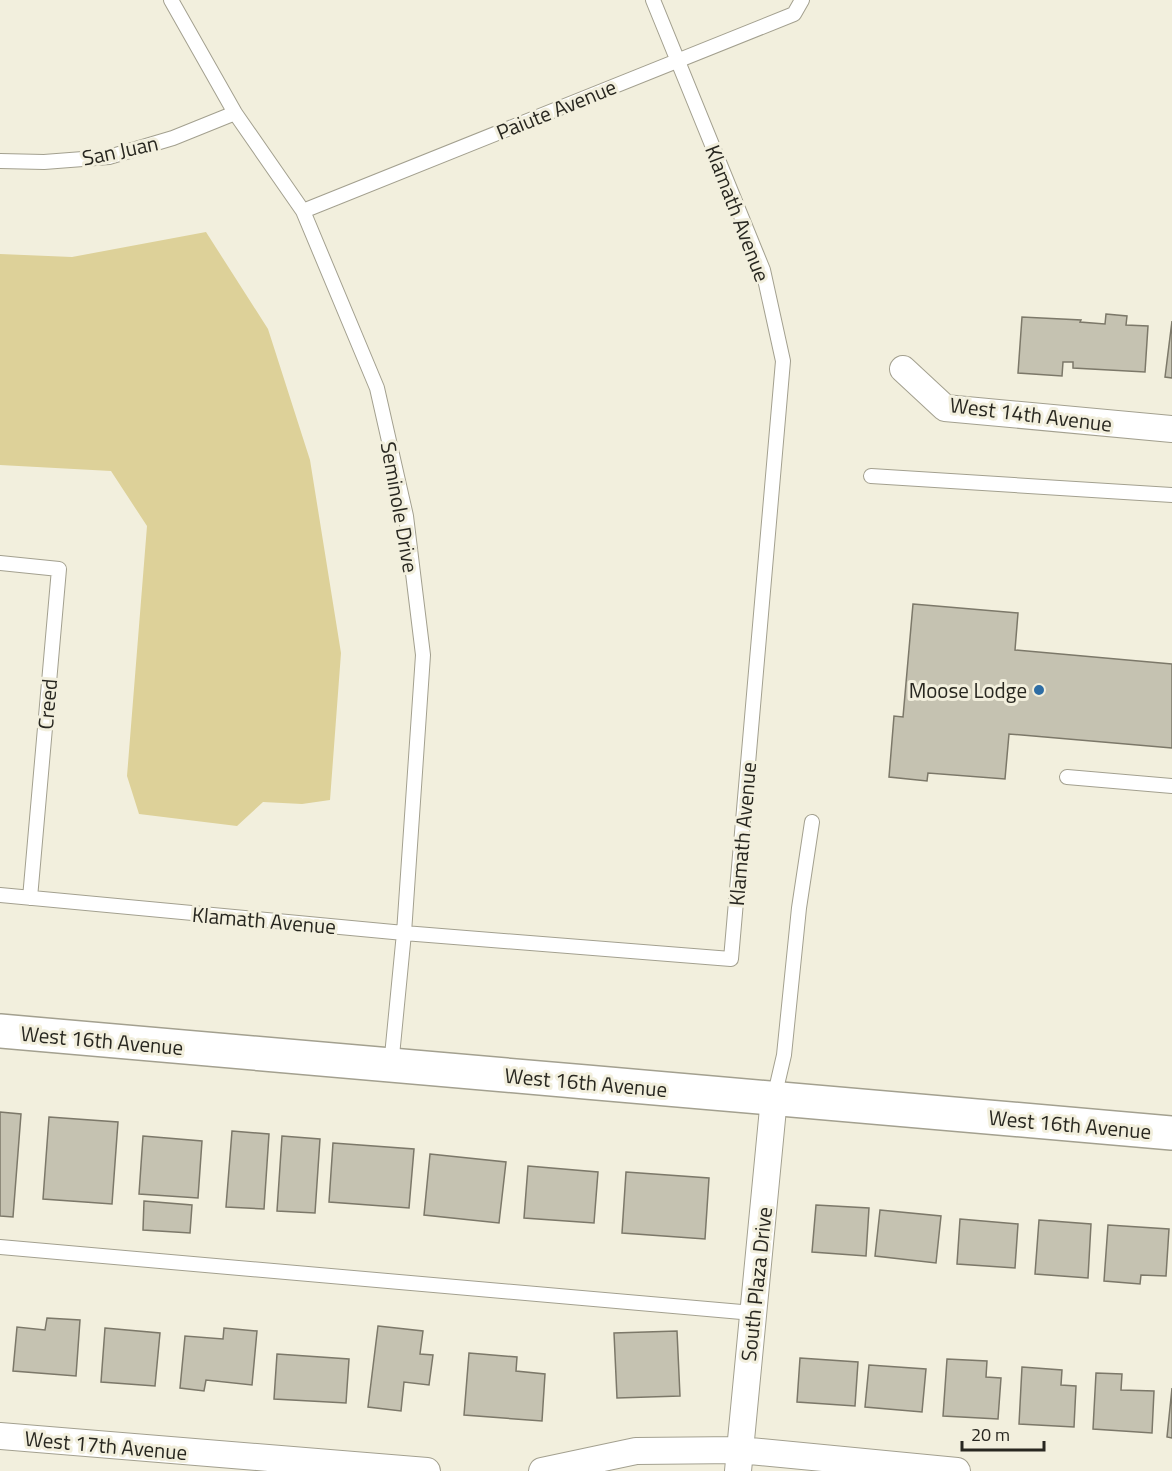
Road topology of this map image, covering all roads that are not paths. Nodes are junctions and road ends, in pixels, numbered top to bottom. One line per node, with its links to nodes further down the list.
1 (171, 0): 5 (lane, Seminole Drive)
2 (653, 0): 4 (lane, Klamath Avenue)
3 (802, 0): 4 (lane, Paiute Avenue)
4 (678, 60): 7 (lane, Paiute Avenue); 18 (lane, Klamath Avenue)
5 (235, 113): 6 (lane, San Juan); 7 (lane, Seminole Drive)
6 (0, 160)
7 (303, 211): 18 (lane, Seminole Drive)
8 (903, 369): 9 (street, West 14th Avenue)
9 (1172, 429)
10 (871, 476): 11 (lane)
11 (1172, 495)
12 (0, 563): 17 (lane, Creed)
13 (1066, 777): 14 (lane)
14 (1172, 786)
15 (813, 822): 21 (lane)
16 (0, 895): 17 (lane, Klamath Avenue)
17 (30, 898): 18 (lane, Klamath Avenue)
18 (404, 933): 20 (lane, Seminole Drive)
19 (0, 1031): 20 (street, West 16th Avenue)
20 (391, 1066): 21 (street, West 16th Avenue)
21 (774, 1098): 22 (street, West 16th Avenue); 24 (street, South Plaza Drive)
22 (1172, 1133)
23 (0, 1247): 24 (lane)
24 (753, 1313): 26 (street, South Plaza Drive)
25 (0, 1436): 27 (street, West 17th Avenue)
26 (739, 1460): 28 (street); 29 (street)
27 (428, 1471)
28 (542, 1471)
29 (957, 1471)

